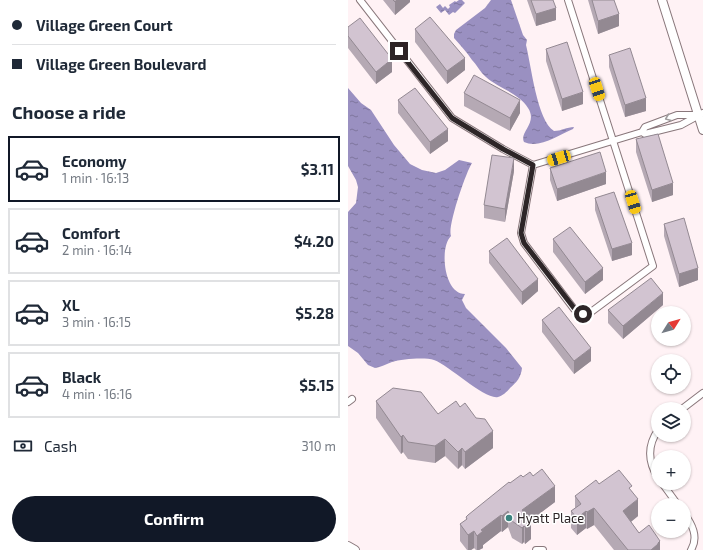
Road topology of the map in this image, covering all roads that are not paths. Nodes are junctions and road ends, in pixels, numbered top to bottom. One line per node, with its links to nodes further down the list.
1 (360, 0): 8 (street)
2 (568, 0): 7 (street)
3 (662, 0): 4 (main road)
4 (701, 114): 5 (main road); 6 (street); 6 (street, one-way to 6)
5 (703, 130)
6 (642, 132): 7 (street)
7 (614, 141): 8 (street); 8 (street)
8 (533, 165)
9 (703, 393): 10 (street)
10 (691, 402)
11 (651, 442): 12 (street)
12 (651, 464)
13 (691, 524): 18 (street)
14 (348, 546): 15 (main road)
15 (355, 550)
16 (536, 550): 17 (street)
17 (543, 550)
18 (691, 550)

